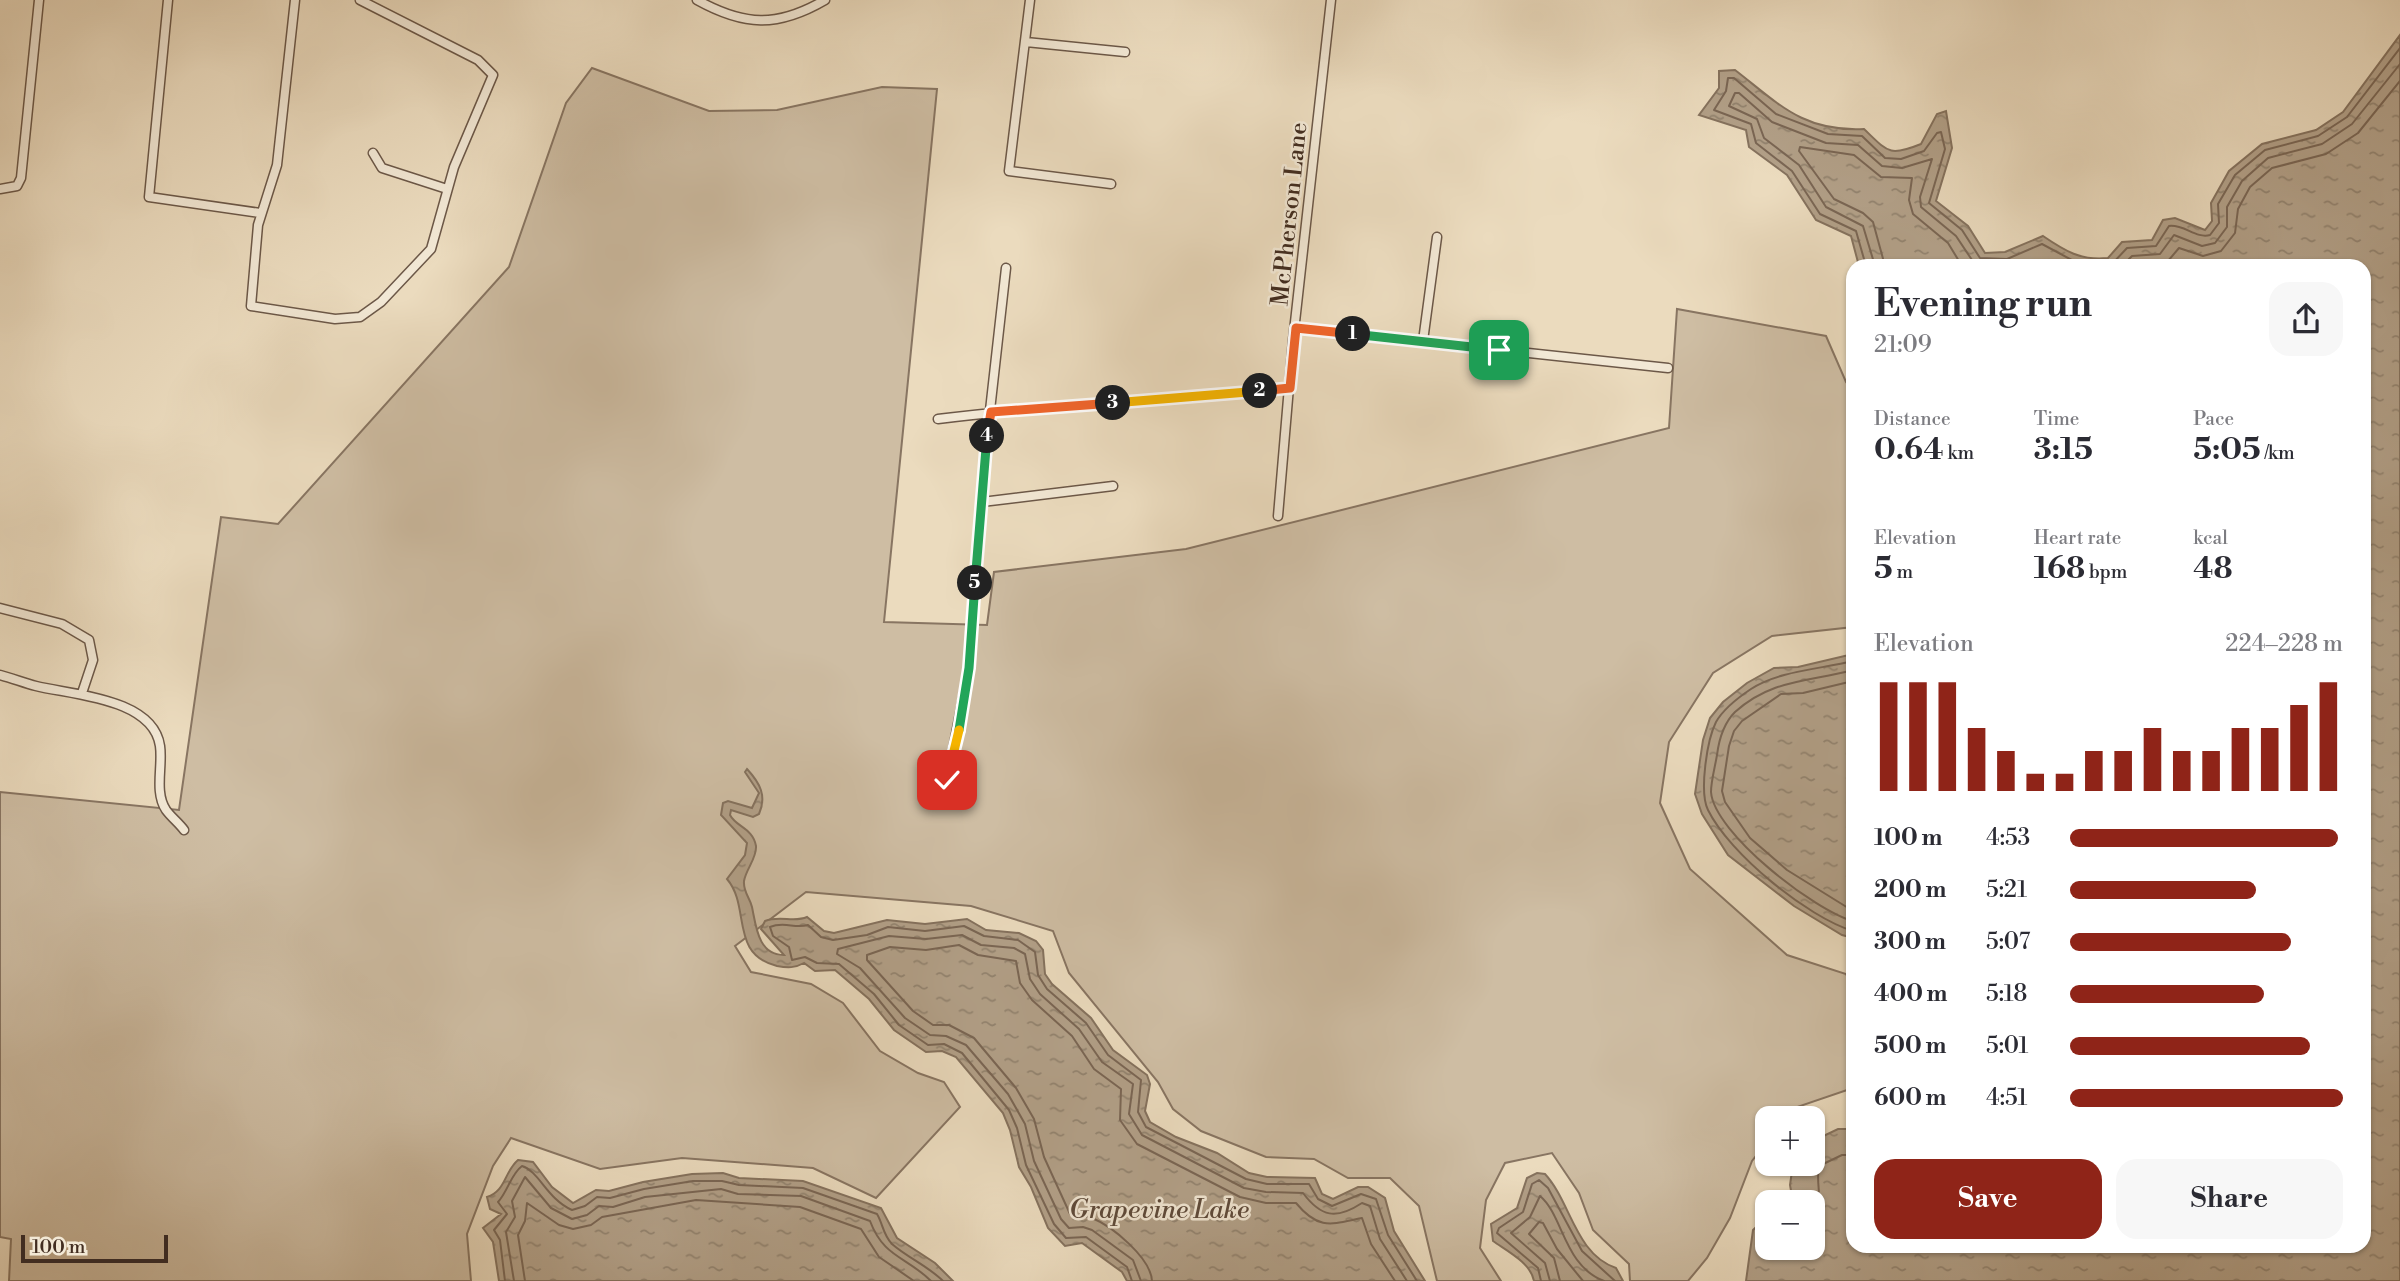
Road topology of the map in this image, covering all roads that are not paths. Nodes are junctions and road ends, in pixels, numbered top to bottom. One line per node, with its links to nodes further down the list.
1 (39, 0): 14 (street)
2 (168, 0): 15 (street)
3 (295, 0): 15 (street)
4 (360, 0): 13 (street)
5 (697, 0): 6 (street)
6 (825, 0)
7 (1030, 0): 9 (street)
8 (1331, 0): 18 (street, McPherson Lane)
9 (1026, 42): 10 (street); 12 (street)
10 (1125, 52)
11 (373, 153): 13 (street)
12 (1111, 184)
13 (447, 188): 15 (street)
14 (0, 189)
15 (260, 213)
16 (1437, 237): 19 (street)
17 (1006, 268): 22 (street)
18 (1296, 328): 19 (street); 21 (street, McPherson Lane)
19 (1423, 341): 20 (street)
20 (1668, 368)
21 (1290, 388): 22 (street); 26 (street, McPherson Lane)
22 (991, 412): 23 (street); 25 (street)
23 (938, 419)
24 (1113, 486): 25 (street)
25 (982, 502): 30 (street)
26 (1278, 516)
27 (0, 608): 29 (street)
28 (0, 675): 29 (street)
29 (82, 693): 31 (street)
30 (947, 780)
31 (184, 830)

